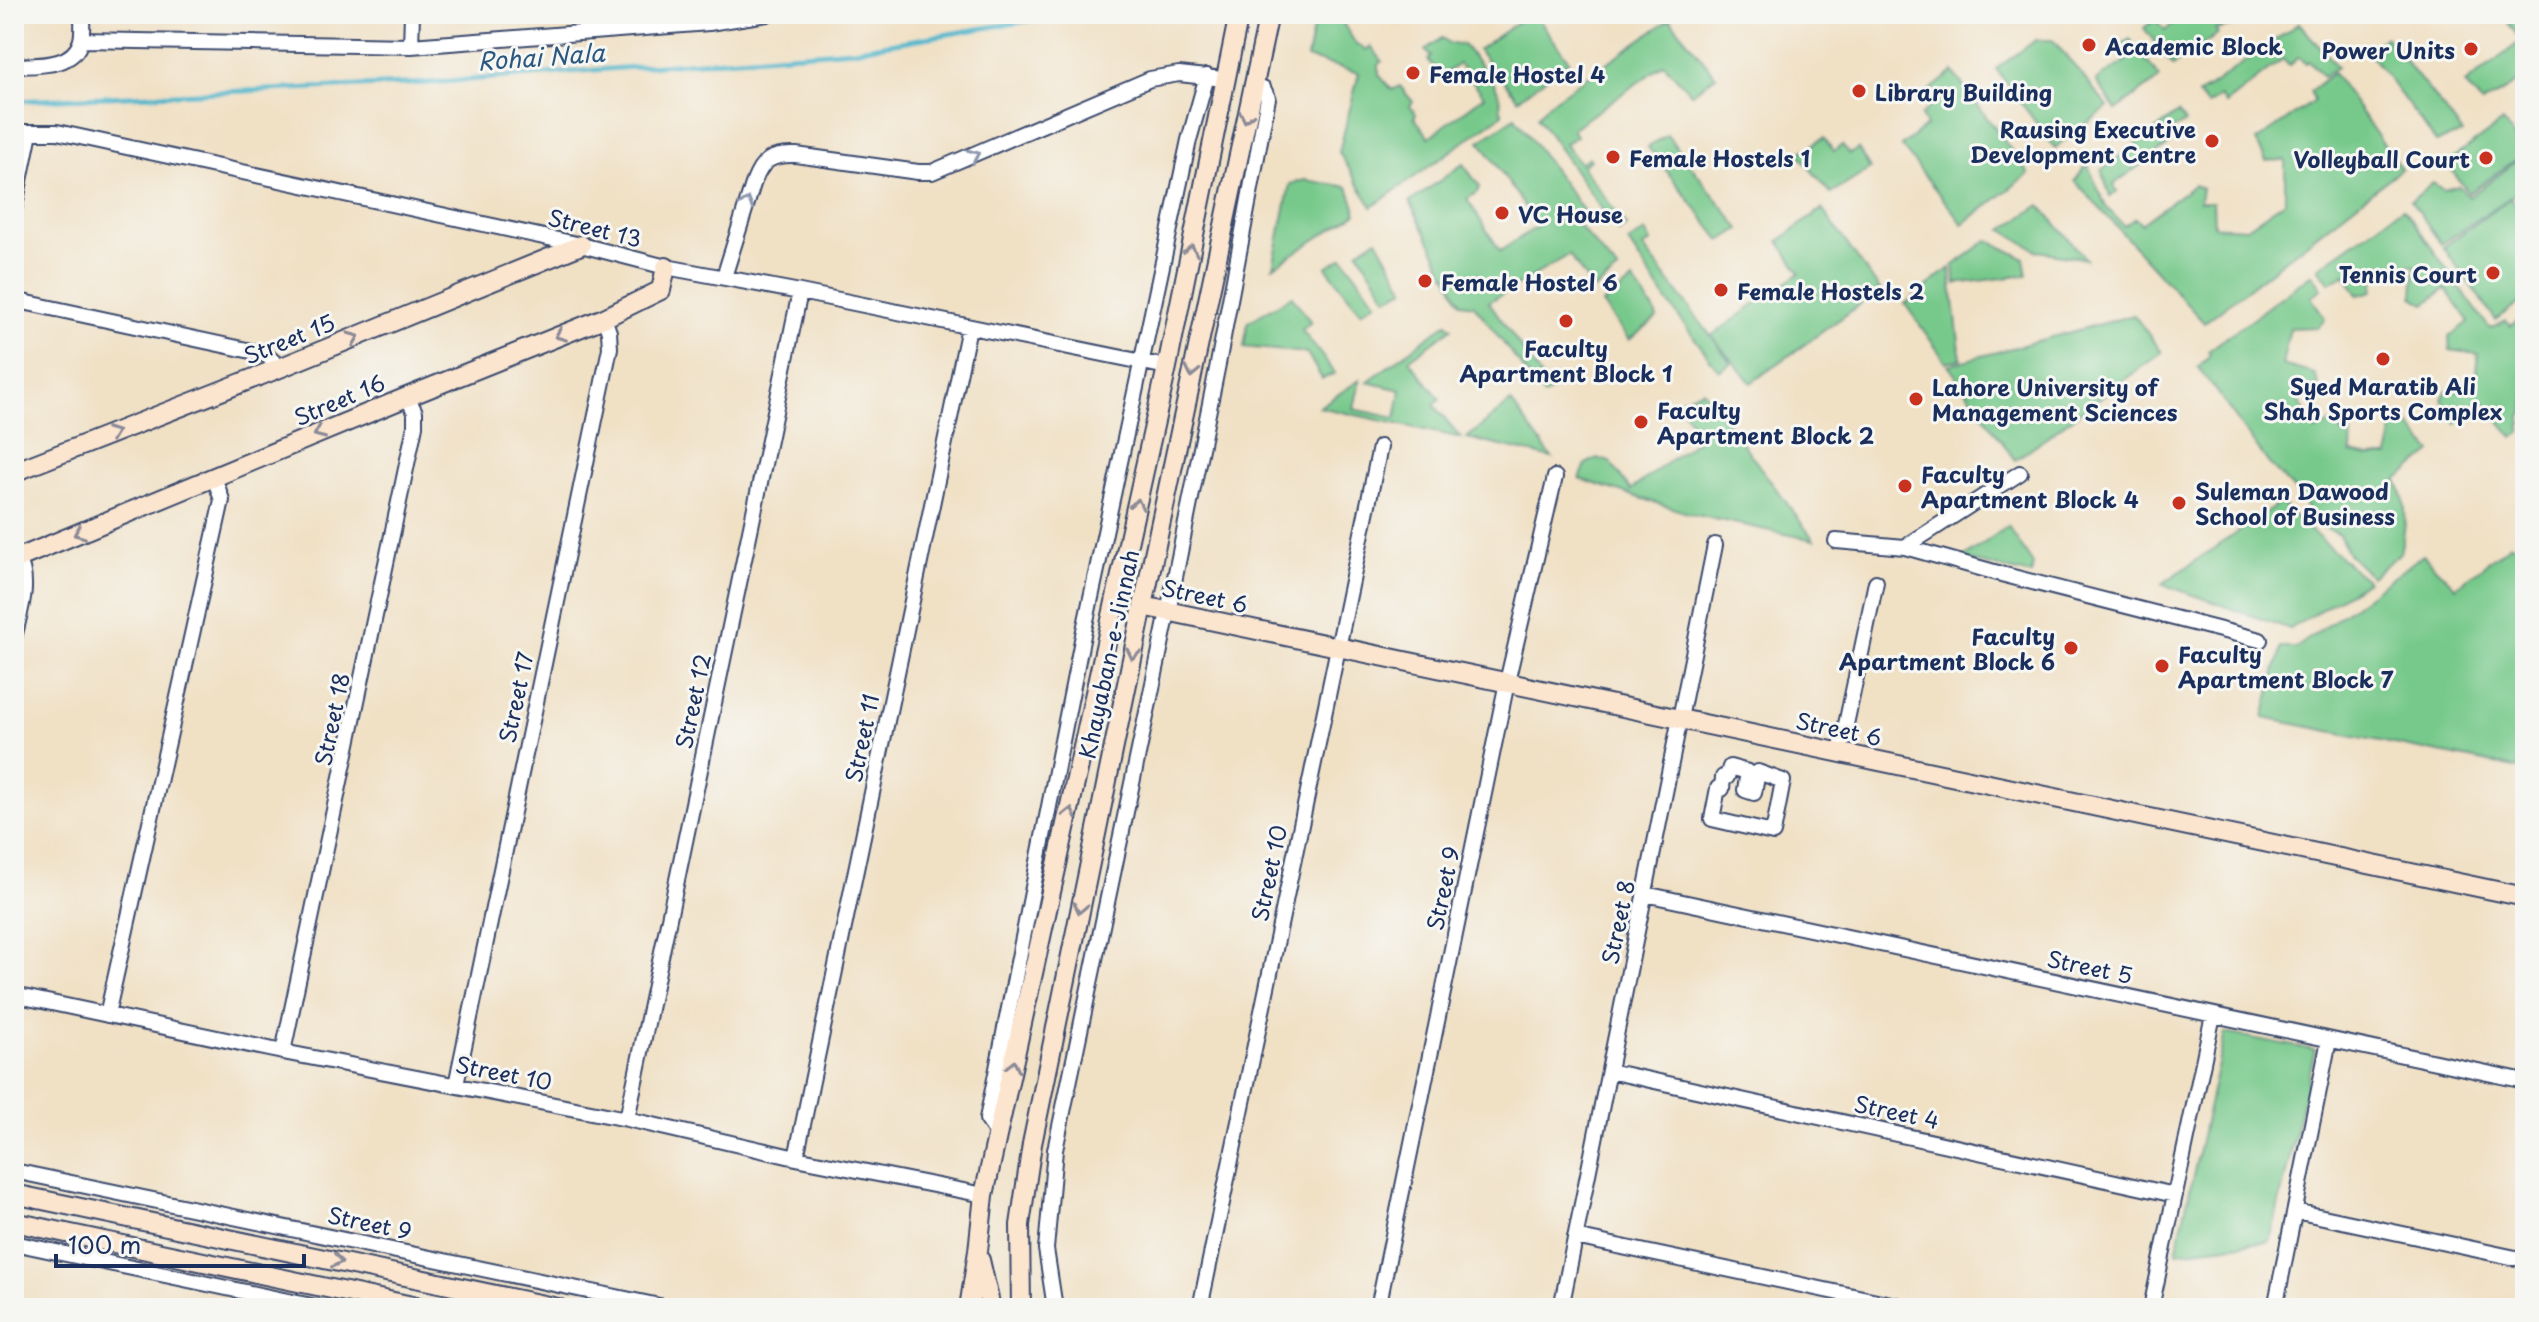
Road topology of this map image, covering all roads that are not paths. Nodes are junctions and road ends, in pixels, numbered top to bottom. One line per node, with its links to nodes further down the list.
1 (82, 14): 7 (street)
2 (412, 14): 8 (street)
3 (767, 14): 6 (street)
4 (1239, 14): 11 (main road, Khayaban-e-Jinnah)
5 (1269, 14): 12 (main road, Khayaban-e-Jinnah)
6 (735, 16): 8 (street)
7 (81, 40): 8 (street); 9 (street)
8 (411, 46)
9 (14, 66)
10 (1207, 76): 11 (street); 18 (street, one-way to 10); 23 (street)
11 (1226, 81): 24 (main road, Khayaban-e-Jinnah, one-way to 11)
12 (1253, 86): 37 (main road, Khayaban-e-Jinnah, one-way to 37); 38 (street)
13 (14, 132): 14 (street, Street 13)
14 (30, 132): 15 (street); 16 (street, Street 13)
15 (14, 210)
16 (581, 245): 17 (street, Street 13); 25 (main road, Street 15, one-way to 16)
17 (666, 267): 18 (street, Street 13); 21 (main road, Street 16)
18 (724, 277): 19 (street, Street 13)
19 (800, 292): 22 (street, Street 13); 58 (street, Street 12)
20 (14, 300): 25 (street)
21 (604, 318): 26 (main road, Street 16, one-way to 26); 57 (street, Street 17)
22 (969, 327): 23 (street, Street 13); 62 (street, Street 11)
23 (1142, 364): 24 (street, Street 13); 39 (street)
24 (1167, 367): 41 (main road, Khayaban-e-Jinnah, one-way to 24)
25 (277, 369): 28 (main road, Street 15, one-way to 25)
26 (407, 397): 30 (main road, Street 16, one-way to 30); 54 (street, Street 18)
27 (1380, 447): 43 (street, Street 10)
28 (14, 472)
29 (2020, 473): 34 (street)
30 (214, 477): 35 (main road, Street 16, one-way to 35); 51 (street)
31 (1555, 477): 44 (street, Street 9)
32 (1836, 541): 34 (street)
33 (1715, 545): 45 (street, Street 8)
34 (1905, 547): 42 (street)
35 (16, 559): 40 (street)
36 (1876, 582): 46 (street)
37 (1143, 606): 38 (main road, Street 6); 60 (main road, Khayaban-e-Jinnah, one-way to 60)
38 (1168, 612): 43 (main road, Street 6); 61 (street)
39 (1083, 635): 41 (street); 59 (street)
40 (14, 638)
41 (1108, 640): 59 (main road, Khayaban-e-Jinnah, one-way to 41)
42 (2260, 640)
43 (1338, 647): 44 (main road, Street 6); 81 (street, Street 10)
44 (1507, 682): 45 (main road, Street 6); 82 (street, Street 9)
45 (1681, 719): 46 (main road, Street 6); 48 (street, Street 8)
46 (1840, 753): 49 (main road, Street 6)
47 (1730, 767): 47 (street)
48 (1645, 894): 52 (street, Street 5); 55 (street, Street 8)
49 (2525, 897)
50 (14, 995): 51 (street, Street 10)
51 (107, 1015): 54 (street, Street 10)
52 (2213, 1015): 53 (street, Street 5); 66 (street)
53 (2329, 1040): 56 (street, Street 5); 67 (street)
54 (283, 1052): 57 (street, Street 10)
55 (1609, 1071): 66 (street, Street 4); 69 (street, Street 8)
56 (2525, 1081)
57 (456, 1085): 58 (street, Street 10)
58 (627, 1119): 62 (street, Street 10)
59 (998, 1135): 65 (main road, Khayaban-e-Jinnah)
60 (1032, 1144): 61 (street); 79 (main road, Khayaban-e-Jinnah)
61 (1055, 1150): 80 (street)
62 (796, 1158): 65 (street, Street 10)
63 (14, 1171): 76 (street, Street 9)
64 (14, 1194): 75 (main road, one-way to 75)
65 (984, 1195): 71 (main road, Khayaban-e-Jinnah)
66 (2175, 1195): 85 (street)
67 (2295, 1211): 72 (street); 86 (street)
68 (14, 1222): 73 (main road)
69 (1575, 1237): 83 (street, Street 8); 84 (street)
70 (14, 1243): 74 (street)
71 (978, 1251): 77 (main road, Khayaban-e-Jinnah); 78 (main road, Khayaban-e-Jinnah)
72 (2525, 1260)
73 (413, 1307)
74 (321, 1308)
75 (558, 1308)
76 (669, 1308)
77 (969, 1308)
78 (991, 1308)
79 (1021, 1308)
80 (1055, 1308)
81 (1200, 1308)
82 (1378, 1308)
83 (1561, 1308)
84 (1910, 1308)
85 (2151, 1308)
86 (2275, 1308)

